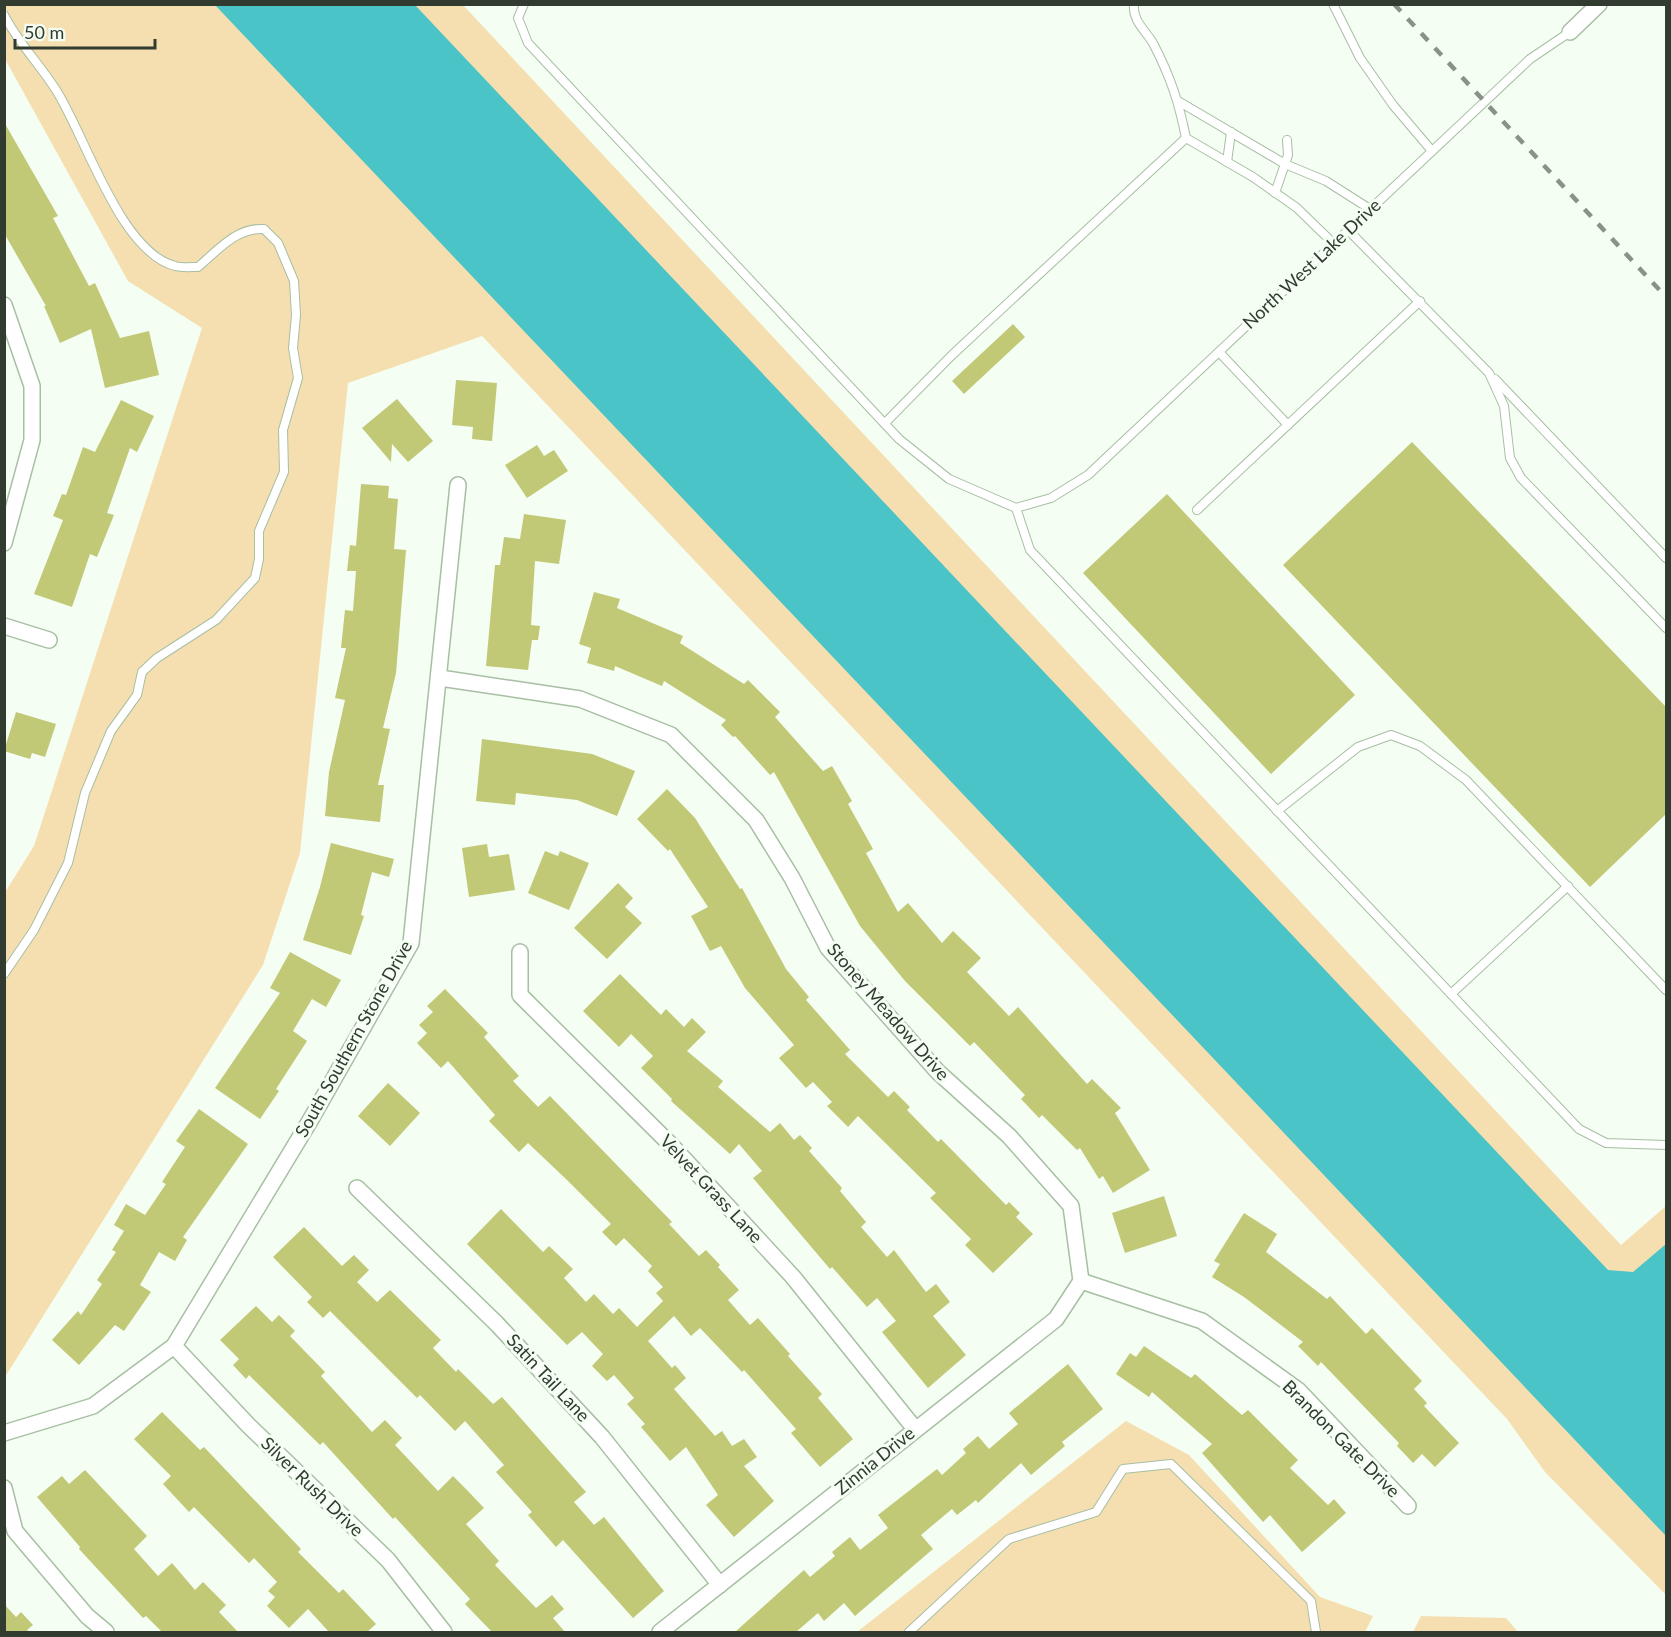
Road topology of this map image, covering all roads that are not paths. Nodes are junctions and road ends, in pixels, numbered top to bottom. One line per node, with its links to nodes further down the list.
1 (524, 4): 22 (lane)
2 (1134, 4): 7 (lane)
3 (1333, 4): 11 (lane)
4 (1599, 4): 6 (street, North West Lake Drive)
5 (4, 15): 36 (lane)
6 (1569, 32): 11 (lane, North West Lake Drive)
7 (1178, 101): 8 (lane); 9 (lane)
8 (1231, 132): 12 (lane); 13 (lane)
9 (1186, 138): 12 (lane); 22 (lane)
10 (1287, 140): 13 (lane)
11 (1432, 151): 15 (lane, North West Lake Drive)
12 (1227, 162): 14 (lane)
13 (1285, 164): 14 (lane); 15 (lane)
14 (1275, 193): 17 (lane)
15 (1370, 209): 16 (lane, North West Lake Drive)
16 (1348, 230): 17 (lane, North West Lake Drive); 18 (lane)
17 (1334, 244): 20 (lane, North West Lake Drive)
18 (1420, 301): 21 (lane); 23 (lane)
19 (4, 305): 27 (street)
20 (1219, 352): 23 (lane); 25 (lane, North West Lake Drive)
21 (1489, 373): 28 (lane); 30 (lane)
22 (885, 423): 25 (lane)
23 (1288, 425): 26 (lane)
24 (458, 485): 32 (street, South Southern Stone Drive)
25 (1016, 508): 33 (lane)
26 (1197, 510)
27 (4, 543)
28 (1666, 558)
29 (4, 626): 31 (street)
30 (1666, 628)
31 (49, 640)
32 (440, 678): 41 (street, Stoney Meadow Drive); 42 (street, South Southern Stone Drive)
33 (1277, 811): 34 (lane); 38 (lane)
34 (1568, 886): 37 (lane); 38 (lane)
35 (520, 952): 43 (street, Velvet Grass Lane)
36 (4, 974)
37 (1666, 990)
38 (1451, 994): 39 (lane)
39 (1666, 1145)
40 (357, 1188): 47 (street, Satin Tail Lane)
41 (1080, 1281): 43 (street, Zinnia Drive); 46 (street, Brandon Gate Drive)
42 (174, 1346): 44 (street); 49 (street, Silver Rush Drive)
43 (915, 1429): 47 (street, Zinnia Drive)
44 (4, 1433)
45 (4, 1488): 48 (street)
46 (1408, 1506)
47 (720, 1586): 50 (street, Zinnia Drive)
48 (106, 1632)
49 (444, 1632)
50 (660, 1632)
51 (909, 1632): 52 (lane)
52 (1316, 1632)

